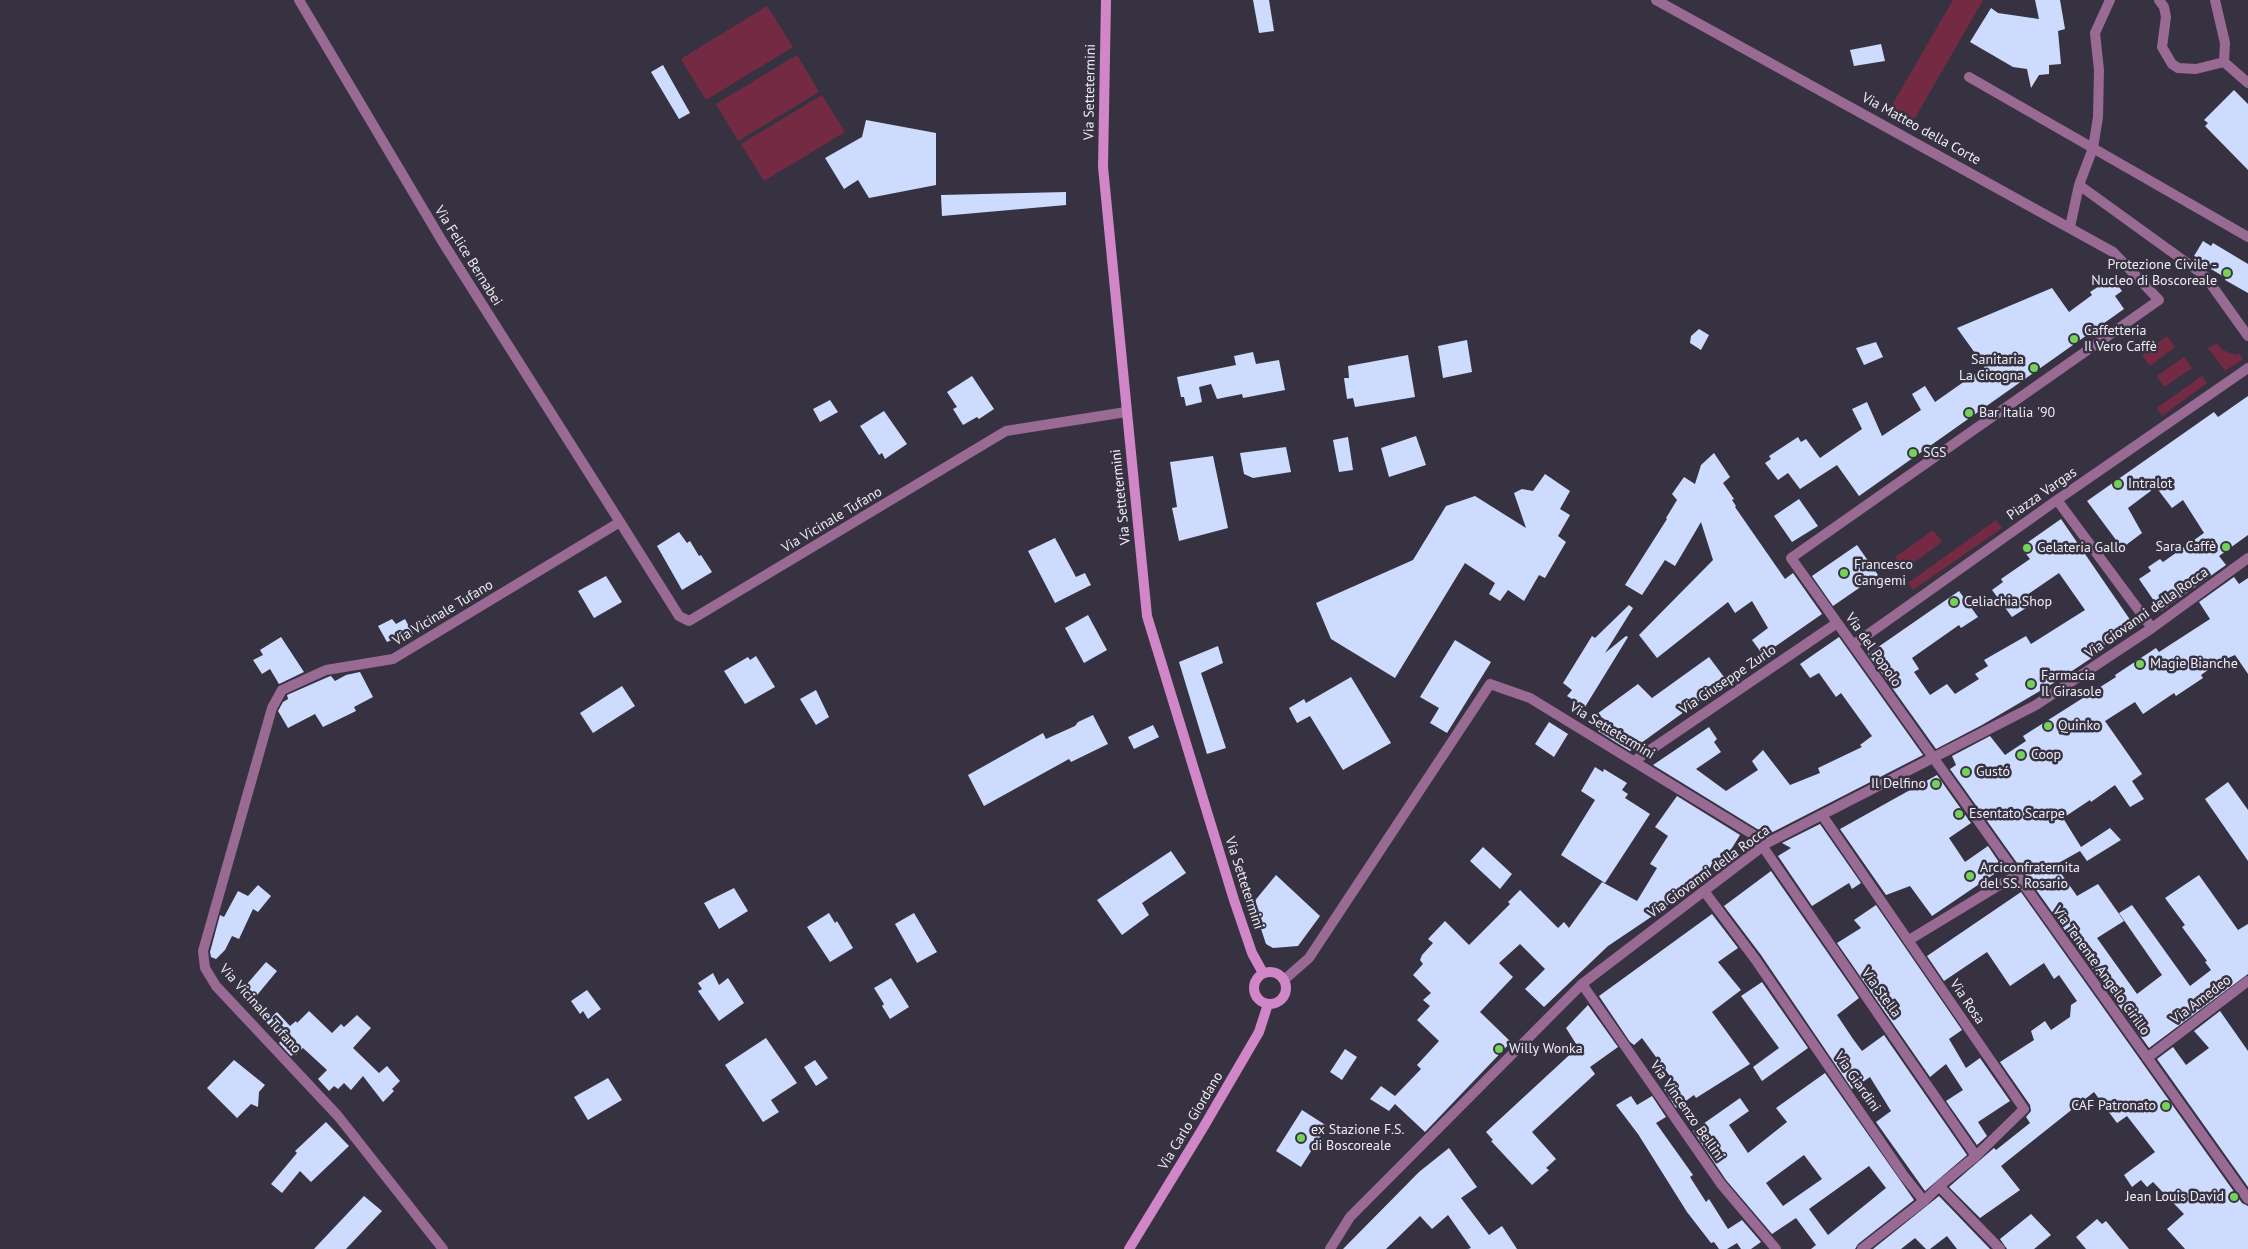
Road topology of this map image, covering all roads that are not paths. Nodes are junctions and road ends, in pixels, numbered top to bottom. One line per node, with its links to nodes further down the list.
1 (299, 0): 18 (street, Via Felice Bernabei)
2 (1106, 0): 16 (main road, Via Settetermini)
3 (1656, 0): 12 (street, Via Matteo della Corte)
4 (2110, 0): 10 (street)
5 (2159, 0): 7 (street)
6 (2215, 0): 7 (street)
7 (2224, 62): 9 (street)
8 (1969, 77): 10 (street)
9 (2248, 83)
10 (2093, 148): 11 (street); 13 (street)
11 (2079, 185): 12 (street); 14 (street)
12 (2070, 227): 19 (street, Via Matteo della Corte)
13 (2248, 237)
14 (2248, 336)
15 (2248, 368): 17 (street, Piazza Vargas)
16 (1126, 412): 18 (street, Via Vicinale Tufano); 31 (main road, Via Settetermini)
17 (2057, 500): 22 (street); 23 (street, Piazza Vargas)
18 (620, 522): 41 (street, Via Vicinale Tufano)
19 (1791, 558): 21 (street, Via del Popolo)
20 (2248, 558): 22 (street, Via Giovanni della Rocca)
21 (1837, 623): 23 (street, Via del Popolo); 25 (street, Via Giuseppe Zurlo)
22 (2152, 628): 24 (street, Via Giovanni della Rocca)
23 (1853, 645): 24 (street, Via del Popolo)
24 (1933, 758): 26 (street, Via Giovanni della Rocca); 28 (street, Via Tenente Angelo Cirillo)
25 (1634, 761): 27 (street, Via Settetermini); 32 (street, Via Settetermini)
26 (1822, 815): 27 (street, Via Giovanni della Rocca); 30 (street, Via Rosa)
27 (1765, 845): 29 (street, Via Giovanni della Rocca); 37 (street, Via Stella)
28 (2016, 875): 30 (street); 36 (street, Via Tenente Angelo Cirillo)
29 (1704, 892): 34 (street, Via Giovanni della Rocca); 40 (street, Via Giardini)
30 (1909, 940): 37 (street, Via Rosa)
31 (1263, 973): 32 (main road); 35 (main road)
32 (1284, 979): 35 (main road)
33 (2248, 981): 36 (street, Via Amedeo)
34 (1582, 984): 43 (street, Via Giovanni della Rocca); 44 (street, Via Vincenzo Bellini)
35 (1268, 1004): 42 (main road, Via Carlo Giordano)
36 (2146, 1058): 39 (street, Via Tenente Angelo Cirillo)
37 (1976, 1156): 38 (street, Via Rosa)
38 (1939, 1186): 40 (street); 46 (street)
39 (2248, 1199)
40 (1924, 1201): 45 (street)
41 (443, 1249)
42 (1129, 1249)
43 (1330, 1249)
44 (1776, 1249)
45 (1862, 1249)
46 (2000, 1249)

